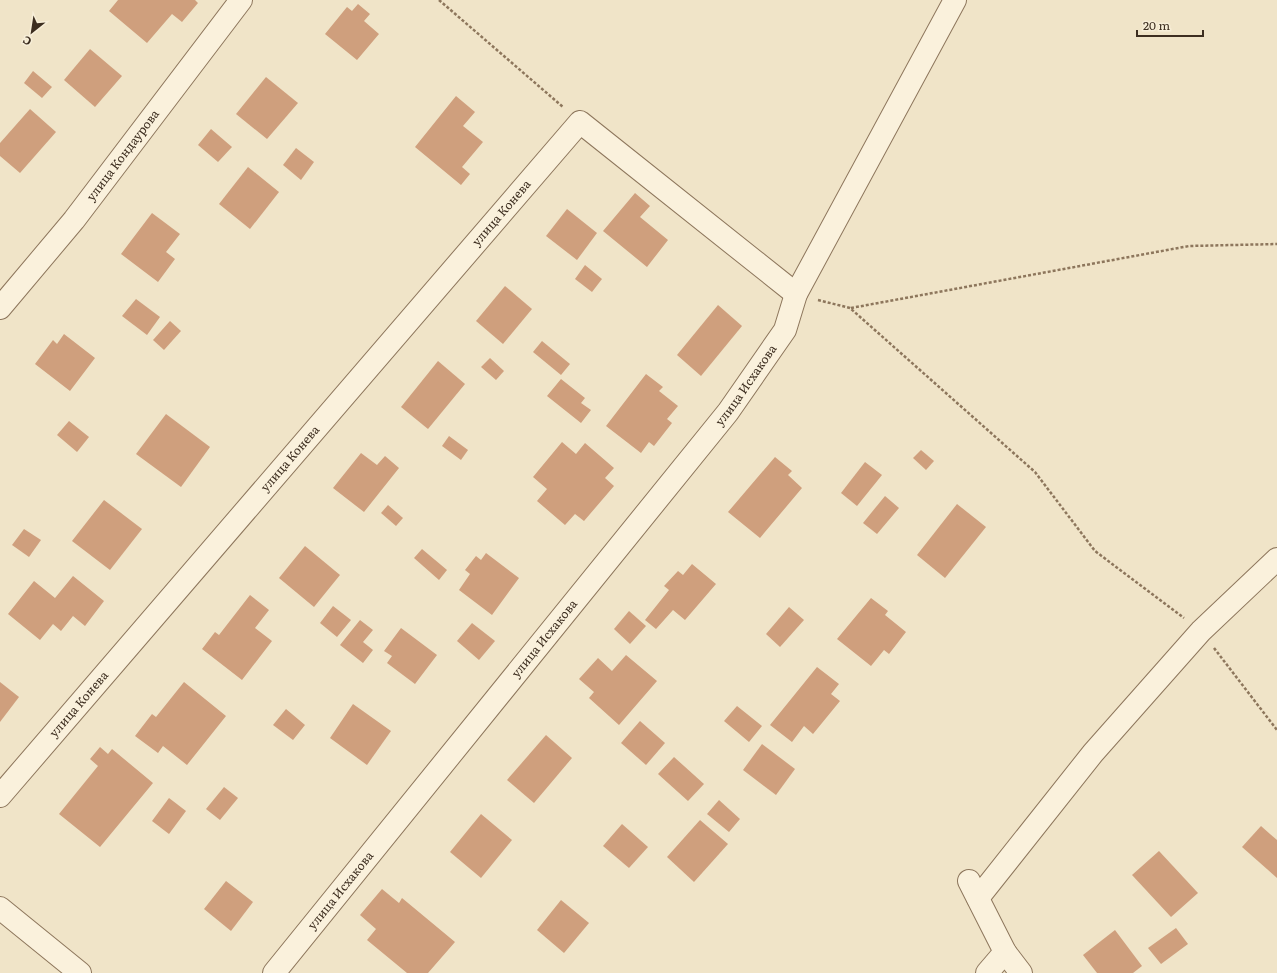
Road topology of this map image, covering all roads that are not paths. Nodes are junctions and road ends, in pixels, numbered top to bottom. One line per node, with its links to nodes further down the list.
1 (242, 0): 4 (street, улица Кондаурова)
2 (955, 0): 3 (street, улица Исхакова)
3 (796, 294): 6 (street, улица Конева); 10 (street, улица Исхакова)
4 (0, 308)
5 (1277, 559): 8 (street)
6 (0, 796)
7 (0, 908): 9 (street)
8 (1006, 952): 11 (street); 12 (street)
9 (80, 973)
10 (274, 973)
11 (987, 973)
12 (1021, 973)

